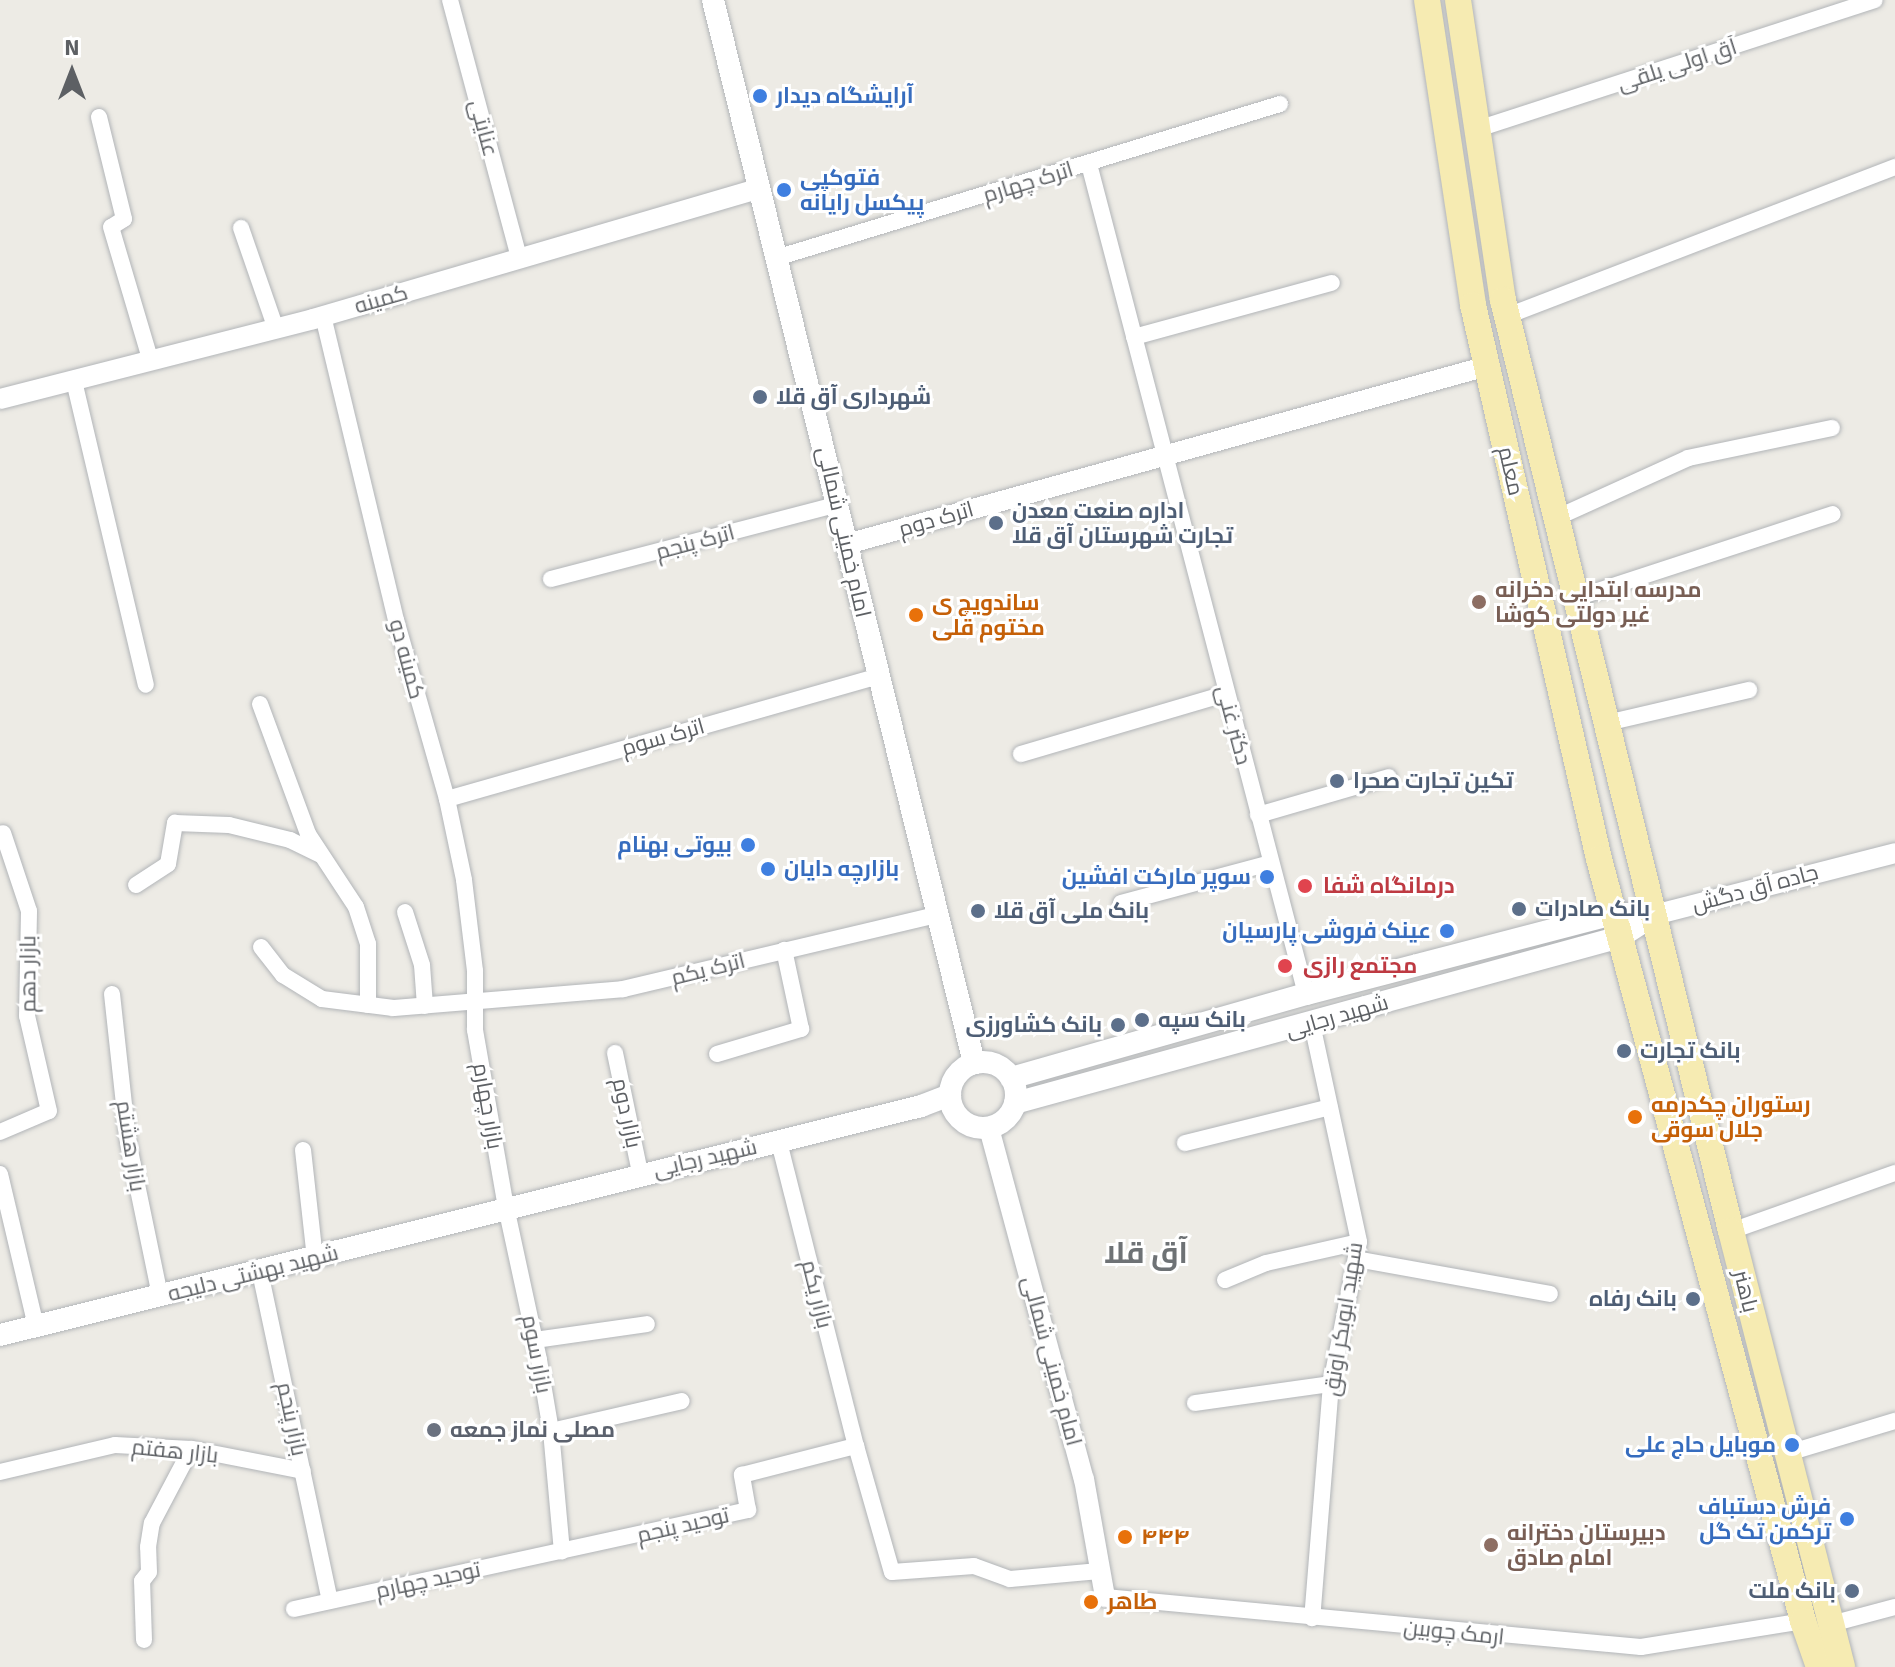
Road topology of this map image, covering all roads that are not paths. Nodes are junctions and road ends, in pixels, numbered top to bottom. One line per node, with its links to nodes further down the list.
1 (450, 0): 13 (street, عنایتی)
2 (713, 0): 11 (main road, امام خمینی شمالی)
3 (1427, 0): 16 (main road, معلم)
4 (1458, 0): 8 (main road, معلم)
5 (1875, 0): 8 (street, آق اولی یلقی)
6 (1280, 104): 9 (street, اترک چهارم)
7 (99, 117): 21 (street)
8 (1478, 129): 17 (main road, معلم)
9 (1089, 164): 14 (street, اترک چهارم); 20 (street, دکتر غنی)
10 (1895, 167): 17 (street)
11 (758, 189): 13 (street, کمینه); 14 (main road, امام خمینی شمالی)
12 (241, 228): 19 (street)
13 (519, 257): 18 (street, کمینه)
14 (776, 258): 27 (main road, امام خمینی شمالی)
15 (1332, 283): 20 (street)
16 (1473, 305): 17 (main road); 22 (main road, معلم)
17 (1505, 308): 29 (main road, معلم)
18 (323, 316): 19 (street, کمینه); 41 (street, کمینه دو)
19 (276, 329): 21 (street, کمینه)
20 (1134, 337): 26 (street, دکتر غنی)
21 (150, 359): 23 (street, کمینه)
22 (1487, 366): 26 (street, اترک دوم); 52 (main road, معلم)
23 (74, 381): 24 (street, کمینه); 34 (street)
24 (0, 399)
25 (1832, 428): 29 (street)
26 (1165, 455): 30 (street, اترک دوم); 36 (street, دکتر غنی)
27 (839, 504): 30 (main road, امام خمینی شمالی); 31 (street, اترک پنجم)
28 (1833, 514): 32 (street)
29 (1556, 518): 32 (main road, معلم)
30 (847, 544): 33 (main road, امام خمینی شمالی)
31 (551, 579)
32 (1576, 598): 38 (main road, معلم)
33 (878, 676): 41 (street, اترک سوم); 50 (main road, امام خمینی شمالی)
34 (146, 685)
35 (1749, 690): 38 (street)
36 (1225, 694): 39 (street); 42 (street, دکتر غنی)
37 (260, 704): 45 (street)
38 (1607, 723): 51 (main road, معلم)
39 (1021, 754)
40 (1389, 777): 42 (street)
41 (447, 799): 57 (street, کمینه دو)
42 (1258, 815): 46 (street, دکتر غنی)
43 (3, 833): 69 (street, بازار دهم)
44 (1895, 853): 51 (street, جاده آق دگش)
45 (319, 854): 47 (street); 58 (street)
46 (1270, 863): 48 (street); 56 (street, دکتر غنی)
47 (136, 885)
48 (1121, 903)
49 (405, 912): 59 (street)
50 (937, 915): 54 (street, اترک یکم); 63 (main road, امام خمینی شمالی)
51 (1654, 915): 52 (main road, شهید رجایی); 77 (main road, باهنر)
52 (1617, 925): 56 (main road, شهید رجایی); 60 (main road, شهید رجایی); 106 (main road, باهنر)
53 (261, 947): 58 (street, اترک یکم)
54 (784, 950): 57 (street, اترک یکم); 62 (street)
55 (112, 994): 84 (street, بازار هشتم)
56 (1306, 994): 64 (main road, شهید رجایی)
57 (475, 1004): 59 (street, اترک یکم); 76 (street, بازار چهارم)
58 (368, 1005): 59 (street, اترک یکم)
59 (425, 1006)
60 (1312, 1024): 66 (main road, شهید رجایی); 67 (street, شهید ابوبکر اونق)
61 (615, 1053): 73 (street, بازار دوم)
62 (717, 1054)
63 (974, 1063): 64 (main road); 65 (main road)
64 (1011, 1078): 66 (main road)
65 (950, 1095): 68 (main road); 70 (main road, شهید رجایی)
66 (1015, 1103): 68 (main road)
67 (1330, 1107): 71 (street); 78 (street, شهید ابوبکر اونق)
68 (989, 1128): 100 (street, امام خمینی شمالی)
69 (0, 1132)
70 (779, 1142): 73 (main road, شهید رجایی); 94 (street, بازار یکم)
71 (1185, 1143)
72 (303, 1150): 79 (street)
73 (640, 1173): 76 (main road, شهید رجایی)
74 (1895, 1173): 77 (street)
75 (0, 1174): 86 (street)
76 (506, 1207): 79 (main road, شهید بهشتی دلیجه); 88 (street, بازار سوم)
77 (1731, 1231): 96 (main road, باهنر)
78 (1359, 1242): 80 (street, شهید ابوبکر اونق); 82 (street)
79 (315, 1258): 81 (main road, شهید بهشتی دلیجه)
80 (1356, 1259): 83 (street); 89 (street, شهید ابوبکر اونق)
81 (260, 1272): 84 (main road, شهید بهشتی دلیجه); 97 (street, بازار پنجم)
82 (1225, 1280)
83 (1550, 1294)
84 (160, 1296): 86 (main road, شهید بهشتی دلیجه)
85 (647, 1324): 88 (street)
86 (36, 1326): 87 (main road, شهید بهشتی دلیجه)
87 (0, 1335)
88 (535, 1340): 93 (street, بازار سوم)
89 (1331, 1384): 91 (street); 105 (street, شهید ابوبکر اونق)
90 (682, 1401): 93 (street)
91 (1195, 1403)
92 (1895, 1421): 96 (street)
93 (551, 1431): 99 (street, بازار سوم)
94 (856, 1446): 99 (street, توحید پنجم); 100 (street, بازار یکم)
95 (191, 1449): 97 (street, بازار هفتم); 98 (street, بازار هفتم); 108 (street)
96 (1788, 1453): 107 (main road, باهنر)
97 (303, 1471): 102 (street, بازار پنجم)
98 (0, 1472)
99 (562, 1551): 102 (street, توحید چهارم)
100 (1100, 1571): 101 (street, امام خمینی شمالی)
101 (1105, 1597): 105 (street, ارمک چوبین)
102 (330, 1601): 104 (street, توحید چهارم)
103 (1895, 1607): 107 (street)
104 (294, 1609)
105 (1312, 1618): 106 (street, ارمک چوبین)
106 (1803, 1621): 109 (main road, باهنر)
107 (1831, 1624): 110 (main road, باهنر)
108 (144, 1640)
109 (1819, 1667)
110 (1842, 1667)

